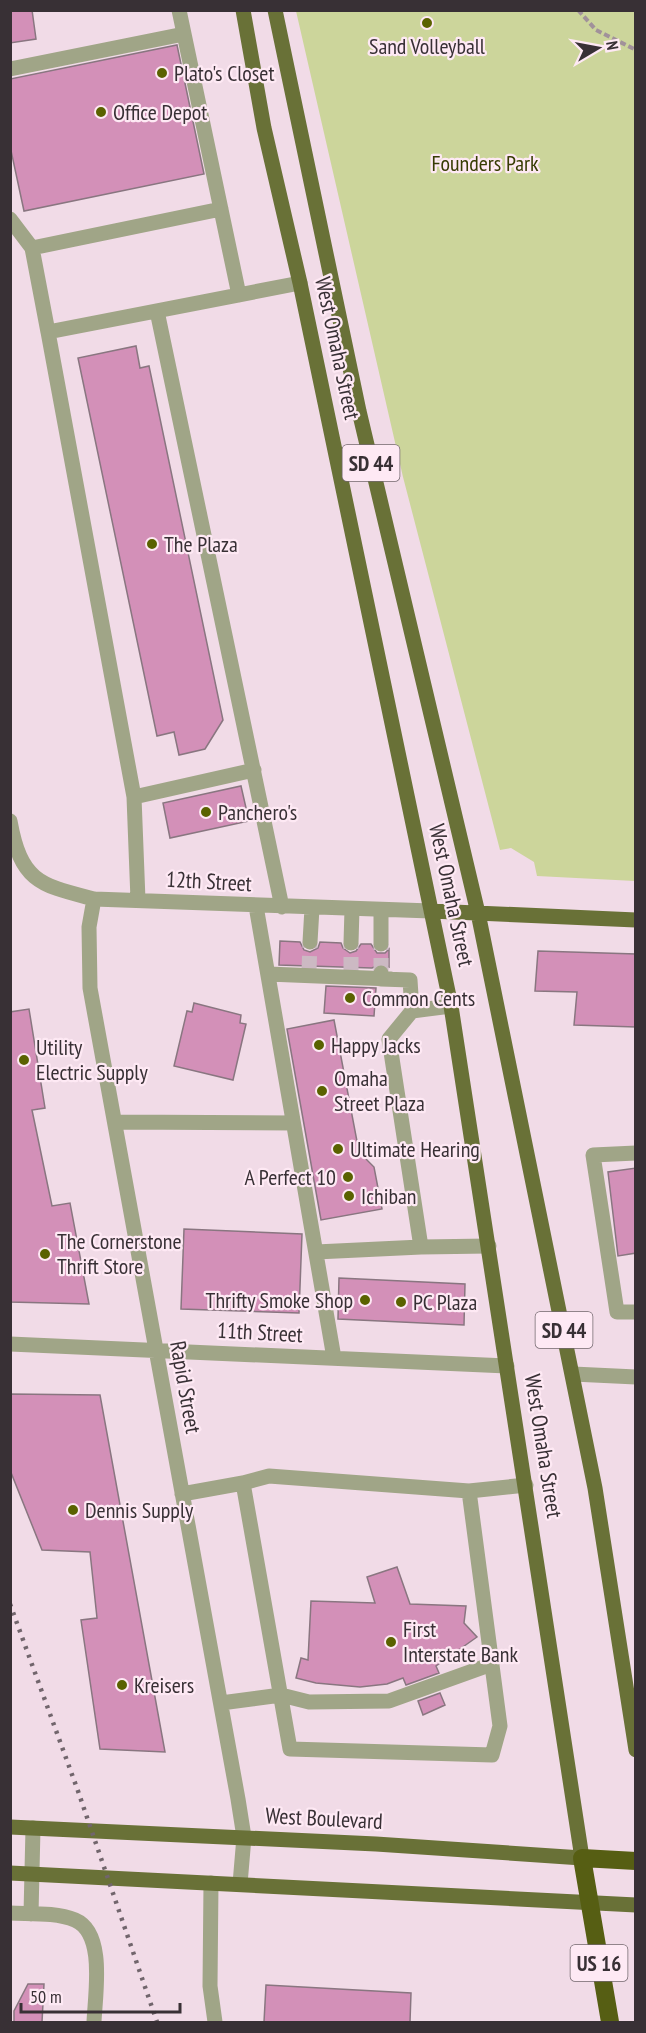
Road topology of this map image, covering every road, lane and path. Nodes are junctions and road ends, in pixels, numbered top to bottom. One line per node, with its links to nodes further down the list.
1 (179, 10): 5 (street)
2 (243, 10): 11 (main road, West Omaha Street / SD 44)
3 (274, 10): 26 (main road, West Omaha Street / SD 44)
4 (578, 10): 6 (path)
5 (184, 34): 7 (street); 8 (street)
6 (636, 50)
7 (10, 69)
8 (221, 209): 10 (street); 12 (street)
9 (10, 219): 10 (street)
10 (32, 248): 14 (street)
11 (300, 283): 12 (street); 25 (main road, West Omaha Street / SD 44)
12 (239, 295): 13 (street)
13 (157, 311): 14 (street); 15 (street)
14 (48, 332): 16 (street)
15 (254, 770): 16 (street); 21 (street)
16 (134, 797): 19 (street)
17 (10, 822): 18 (street, 12th Street)
18 (94, 899): 19 (street, 12th Street); 34 (street, Rapid Street)
19 (138, 900): 20 (street, 12th Street)
20 (256, 906): 21 (street, 12th Street); 31 (street)
21 (282, 907): 22 (street, 12th Street)
22 (312, 908): 23 (street, 12th Street); 28 (street)
23 (351, 909): 24 (street, 12th Street); 29 (street)
24 (381, 910): 25 (street, 12th Street); 30 (street)
25 (431, 911): 26 (main road); 32 (main road, West Omaha Street / SD 44)
26 (478, 913): 27 (main road); 45 (main road, West Omaha Street / SD 44)
27 (636, 920)
28 (310, 942)
29 (351, 943)
30 (381, 944)
31 (268, 974): 33 (street); 35 (street)
32 (451, 1006): 33 (street); 37 (main road, West Omaha Street / SD 44)
33 (412, 1011): 38 (street)
34 (115, 1122): 35 (street); 42 (street, Rapid Street)
35 (293, 1123): 39 (street)
36 (636, 1153): 40 (street)
37 (489, 1246): 38 (street); 44 (main road, West Omaha Street / SD 44)
38 (421, 1247): 39 (street)
39 (316, 1252): 43 (street)
40 (636, 1312)
41 (10, 1344): 42 (street, 11th Street)
42 (156, 1350): 43 (street, 11th Street); 50 (street, Rapid Street)
43 (334, 1358): 44 (street, 11th Street)
44 (507, 1366): 48 (main road, West Omaha Street / SD 44)
45 (573, 1374): 46 (street); 54 (main road, West Omaha Street / SD 44)
46 (636, 1377)
47 (243, 1483): 49 (street); 50 (street); 52 (street)
48 (526, 1485): 49 (street); 58 (main road, West Omaha Street / SD 44)
49 (469, 1491): 51 (street)
50 (182, 1494): 53 (street, Rapid Street)
51 (492, 1664): 52 (street); 52 (street)
52 (281, 1695): 53 (street)
53 (221, 1703): 57 (street, Rapid Street)
54 (636, 1750)
55 (10, 1827): 56 (main road, West Boulevard)
56 (33, 1828): 57 (main road, West Boulevard); 61 (street)
57 (244, 1837): 58 (main road, West Boulevard); 63 (street, Rapid Street)
58 (582, 1858): 59 (highway, West Boulevard); 64 (highway, West Omaha Street / SD 44)
59 (636, 1861)
60 (10, 1873): 61 (main road)
61 (32, 1874): 62 (main road); 67 (street)
62 (211, 1883): 63 (main road); 69 (street)
63 (240, 1884): 64 (main road)
64 (589, 1903): 65 (main road); 70 (highway, US 16)
65 (636, 1905)
66 (10, 1913): 67 (street)
67 (31, 1914): 68 (street)
68 (94, 2022)
69 (214, 2022)
70 (610, 2022)

